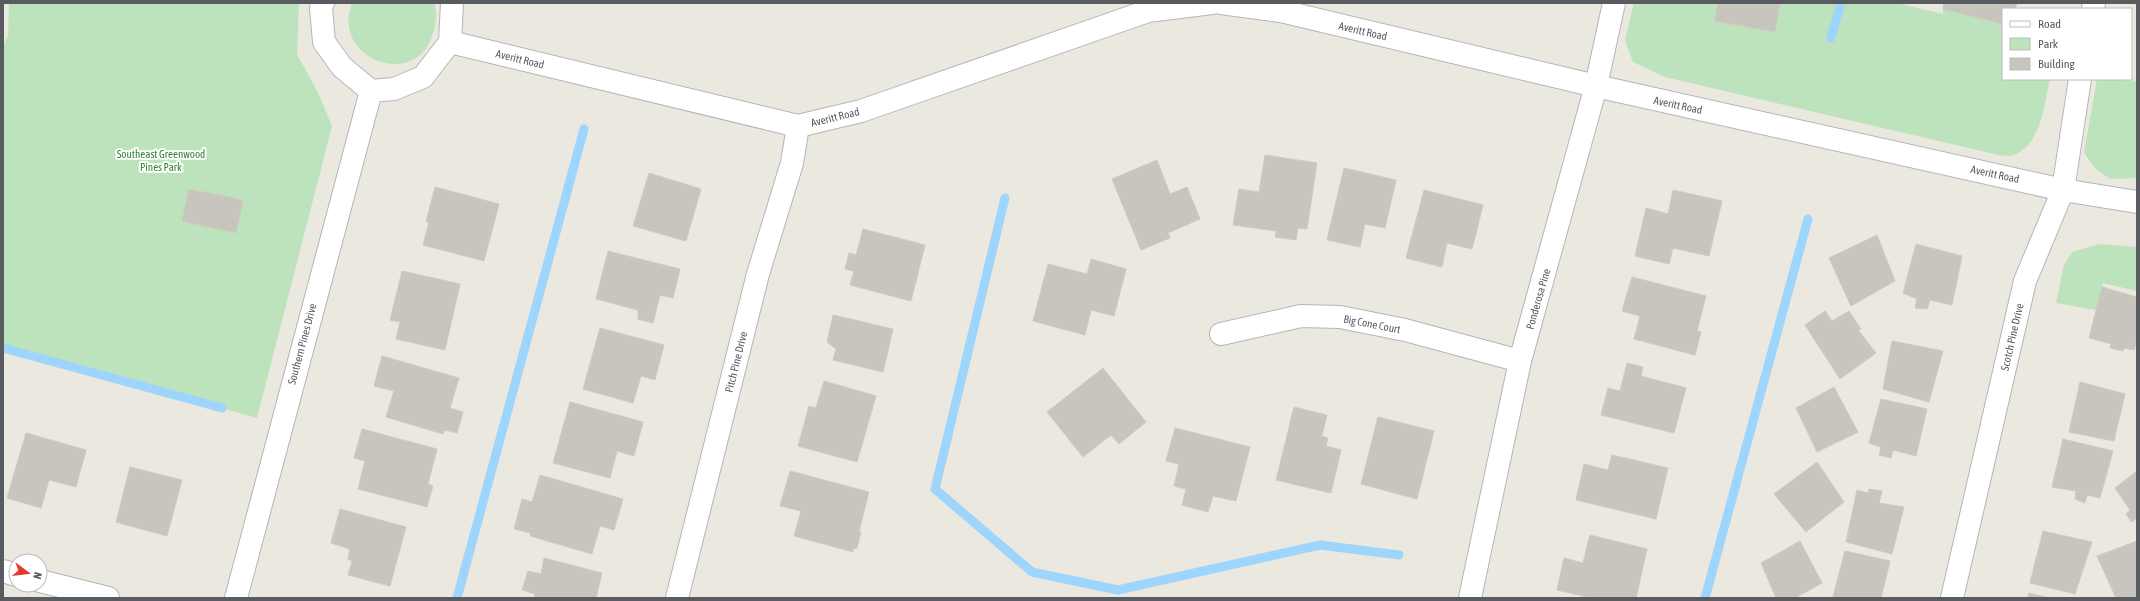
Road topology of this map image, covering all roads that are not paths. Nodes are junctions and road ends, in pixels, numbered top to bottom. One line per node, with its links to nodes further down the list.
1 (323, 3): 9 (street)
2 (452, 3): 6 (street)
3 (1212, 3): 10 (street, Averitt Road)
4 (1220, 3): 8 (street, Averitt Road)
5 (1614, 3): 8 (street, Ponderosa Pine)
6 (450, 42): 9 (street); 10 (street, Averitt Road)
7 (2080, 80): 11 (street, Scotch Pine Drive)
8 (1596, 86): 11 (street, Averitt Road); 14 (street, Ponderosa Pine)
9 (371, 91): 17 (street, Southern Pines Drive)
10 (798, 126): 18 (street, Pitch Pine Drive)
11 (2063, 190): 12 (street, Averitt Road); 20 (street, Scotch Pine Drive)
12 (2137, 202)
13 (1221, 334): 14 (street, Big Cone Court)
14 (1520, 361): 19 (street, Ponderosa Pine)
15 (48, 583): 16 (street)
16 (108, 598)
17 (236, 598)
18 (677, 598)
19 (1470, 598)
20 (1952, 598)

